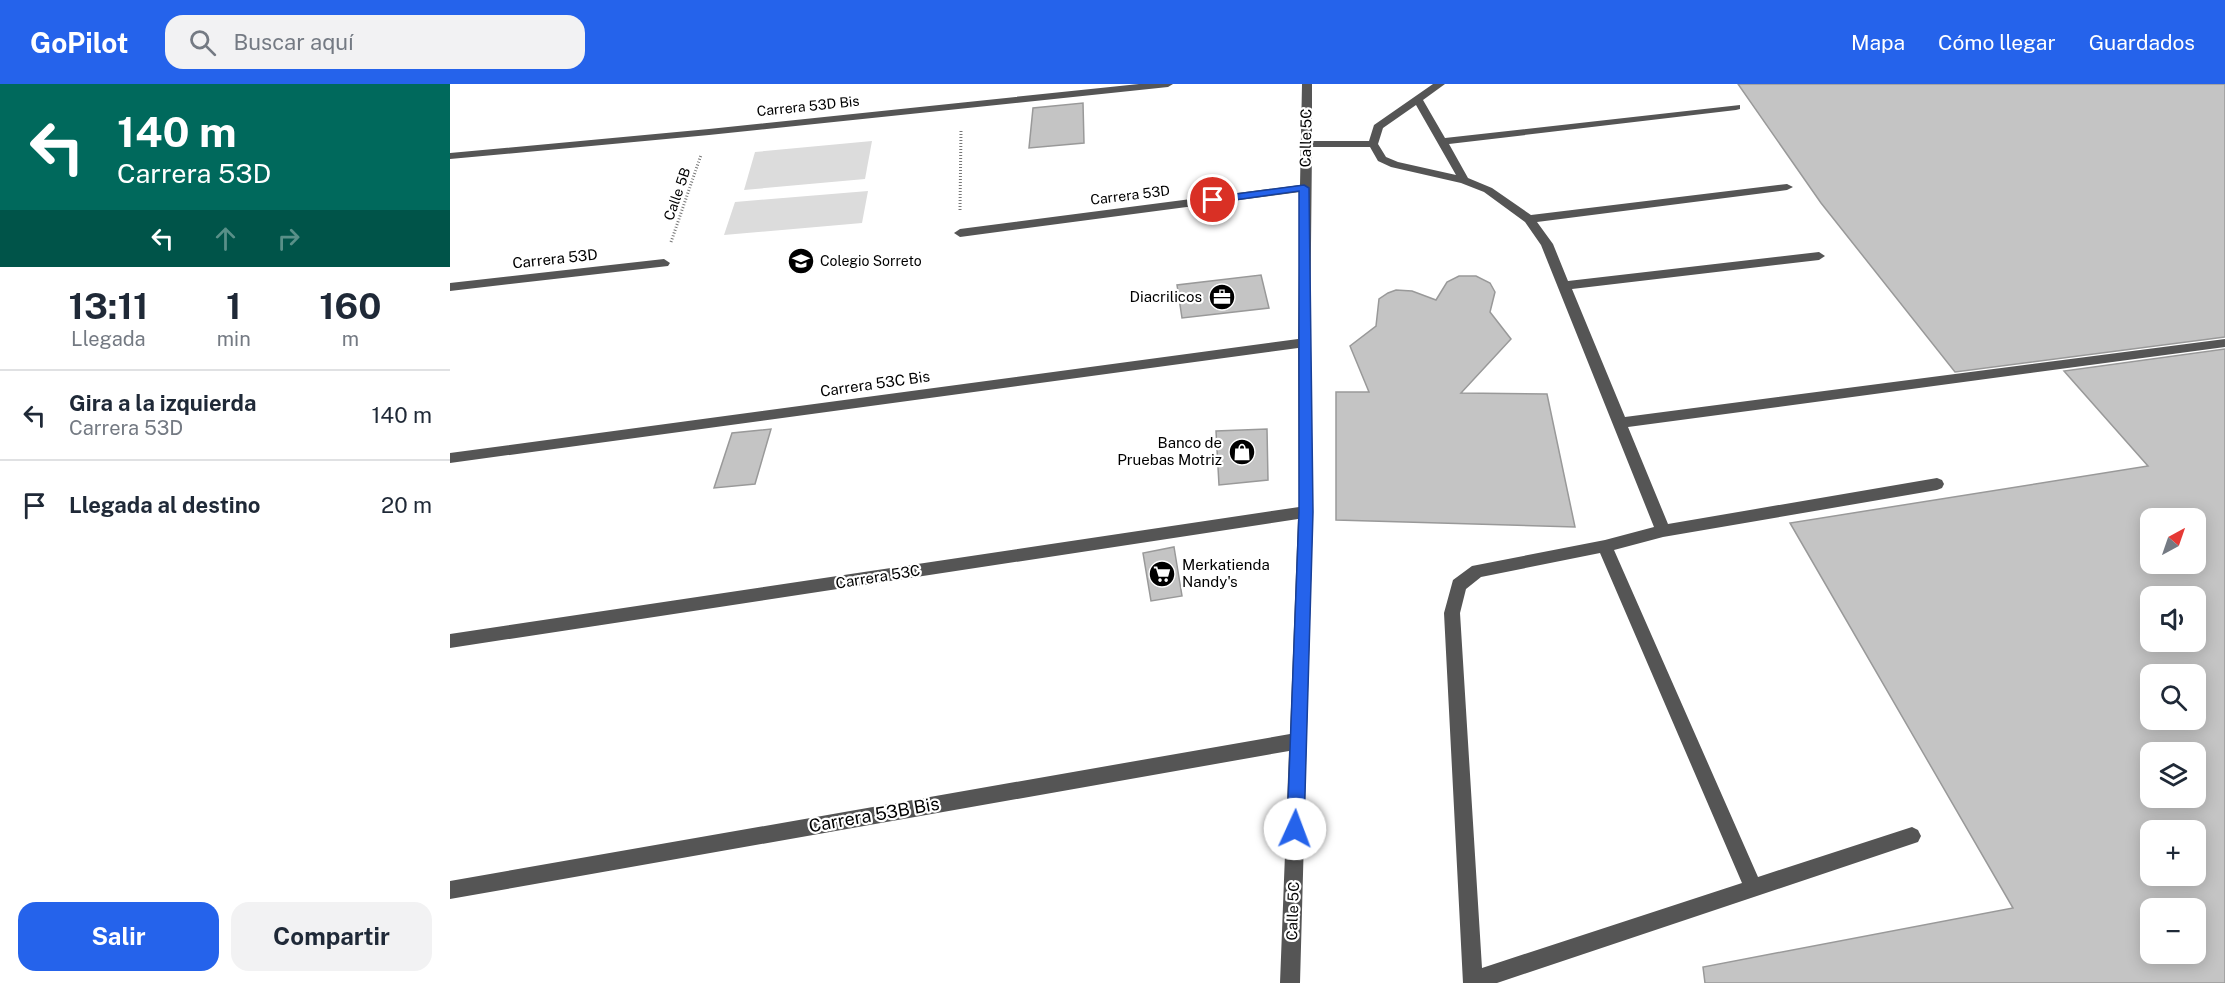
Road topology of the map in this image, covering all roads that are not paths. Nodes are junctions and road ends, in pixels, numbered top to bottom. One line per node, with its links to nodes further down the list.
1 (1168, 84): 4 (street, Carrera 53D Bis)
2 (1307, 84): 8 (street, Calle 5C)
3 (1440, 84): 5 (street)
4 (1122, 86): 10 (street, Carrera 53D Bis)
5 (1417, 98): 7 (street); 9 (street)
6 (1736, 107): 7 (street)
7 (1442, 142): 11 (street)
8 (1306, 144): 9 (street); 13 (street, Calle 5C)
9 (1373, 144): 11 (street)
10 (450, 156)
11 (1464, 180): 14 (street)
12 (1787, 187): 14 (street)
13 (1304, 188): 15 (street, Carrera 53D); 20 (street, Calle 5C)
14 (1529, 219): 18 (street)
15 (960, 233)
16 (1819, 256): 18 (street)
17 (664, 263): 19 (street, Carrera 53D)
18 (1564, 286): 22 (street)
19 (450, 287)
20 (1304, 343): 23 (street, Carrera 53C Bis); 25 (street, Calle 5C)
21 (2225, 344): 22 (street)
22 (1620, 423): 26 (street)
23 (450, 458)
24 (1937, 484): 26 (street)
25 (1306, 512): 28 (street, Carrera 53C); 29 (street, Calle 5C)
26 (1663, 531): 27 (street)
27 (1605, 546): 31 (street); 33 (street)
28 (450, 641)
29 (1298, 741): 32 (street, Carrera 53B Bis); 34 (street, Calle 5C)
30 (1912, 836): 31 (street)
31 (1753, 887): 33 (street)
32 (450, 890)
33 (1473, 982)
34 (1290, 983)

